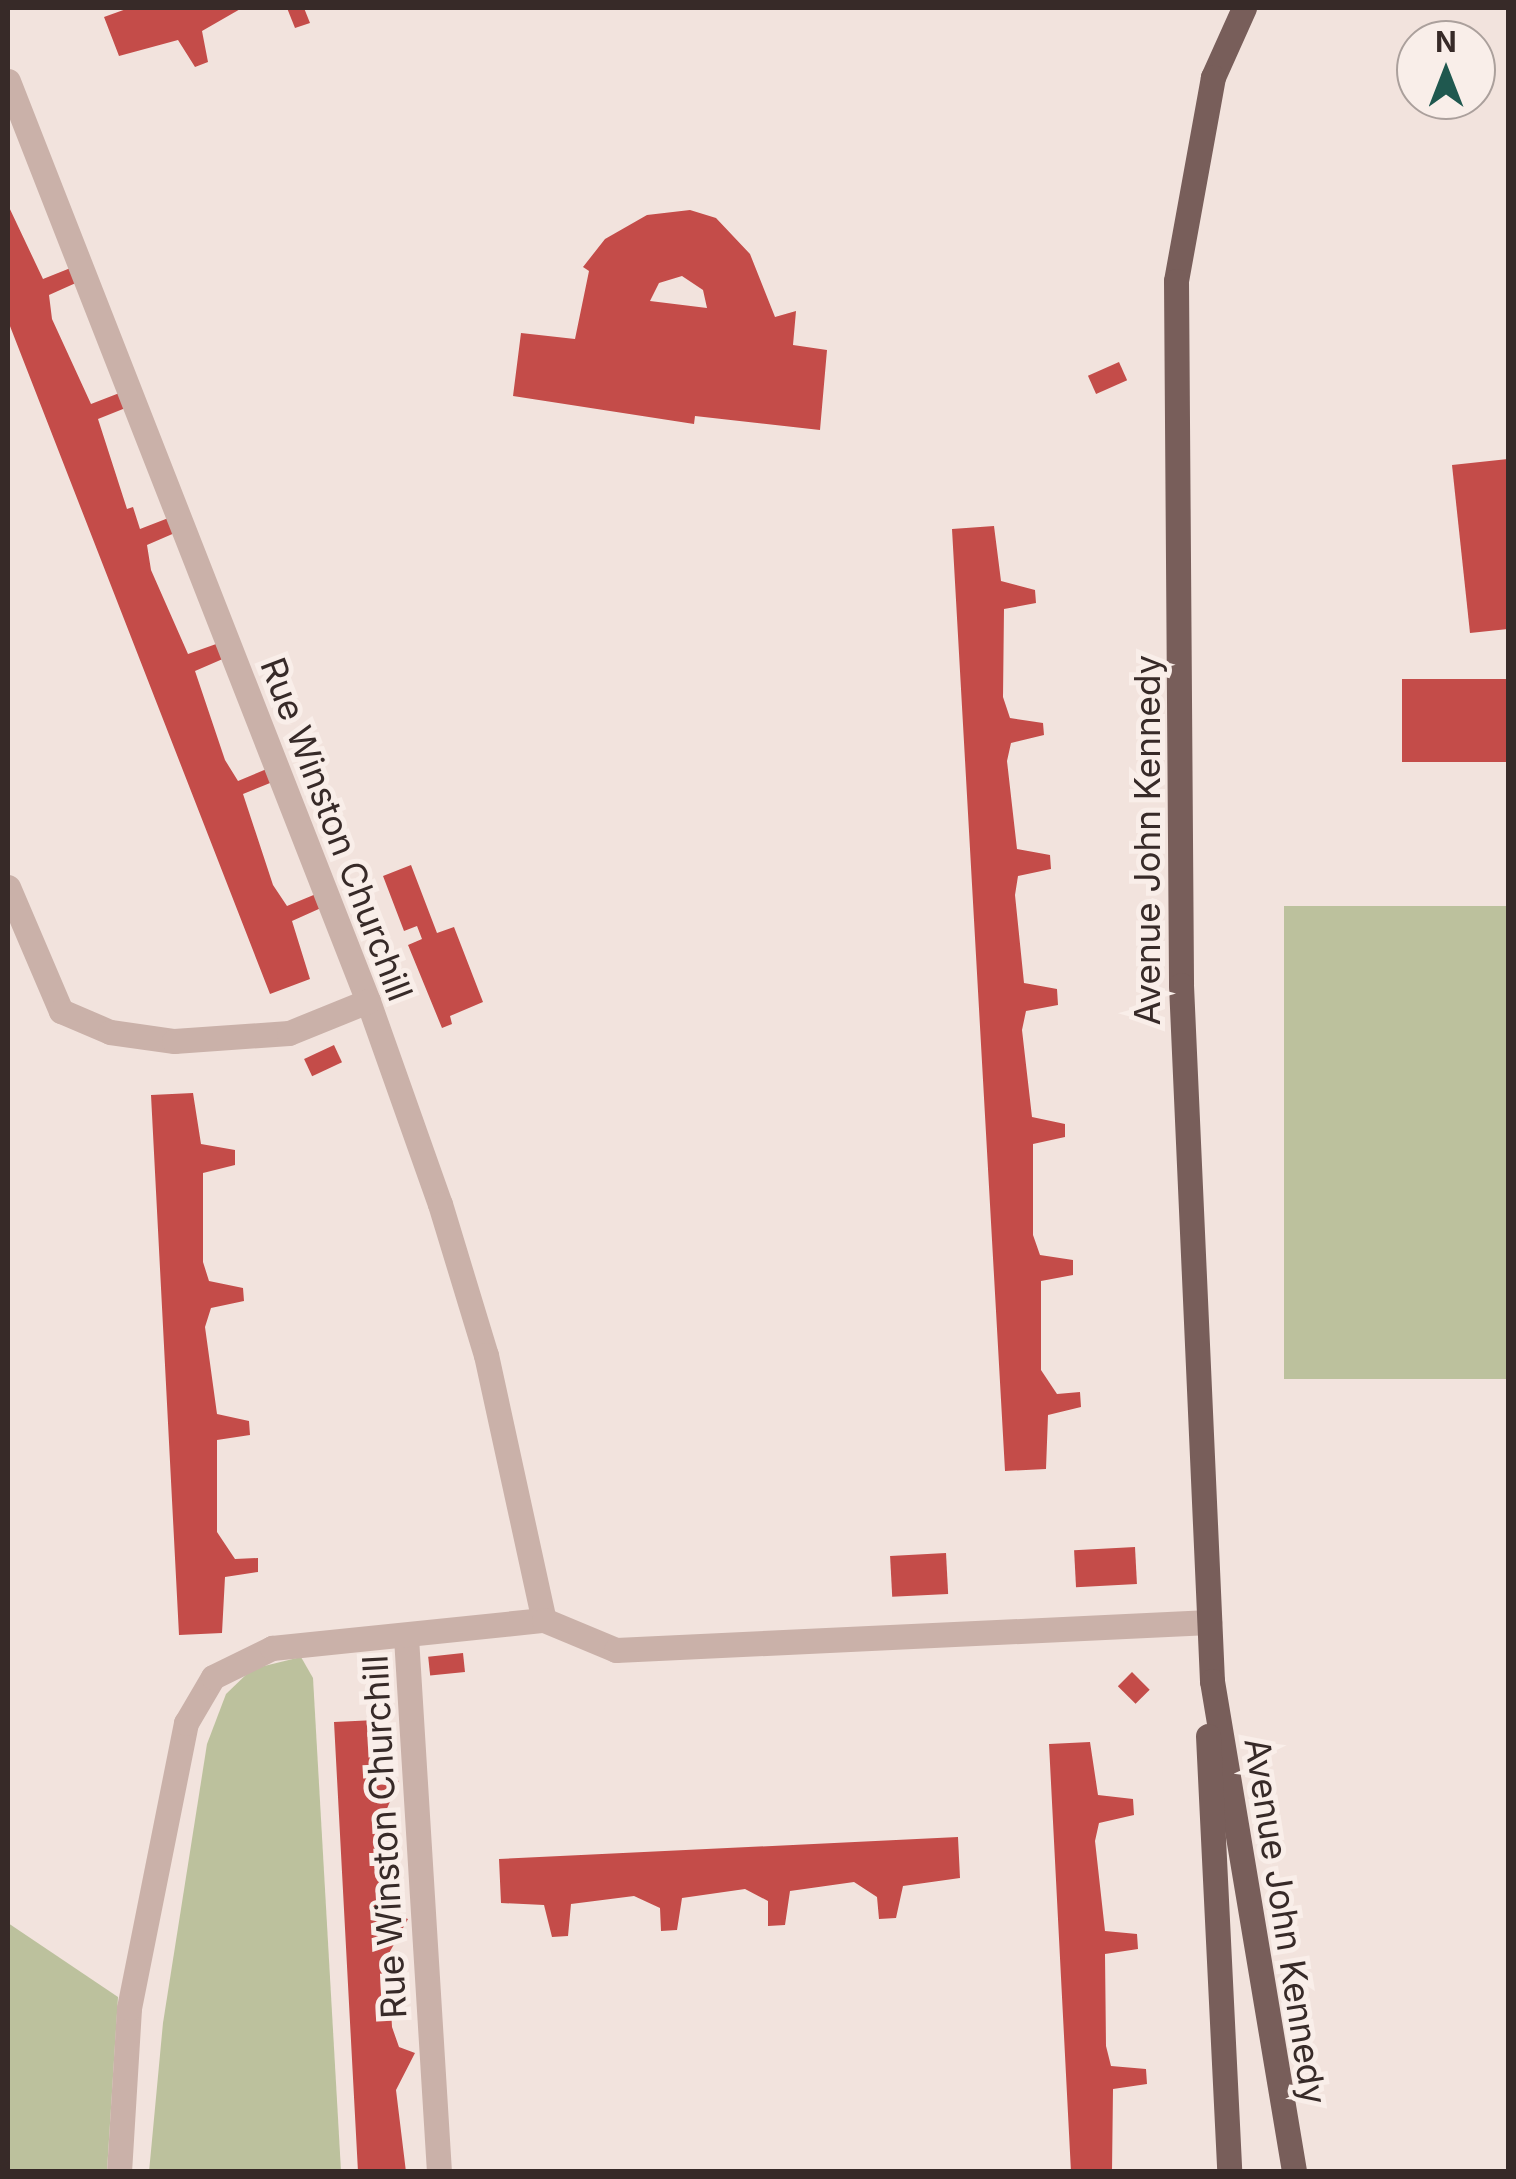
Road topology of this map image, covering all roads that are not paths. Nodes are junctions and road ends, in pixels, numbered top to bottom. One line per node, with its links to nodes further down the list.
1 (1244, 8): 6 (main road, Avenue John Kennedy)
2 (8, 81): 4 (street, Rue Winston Churchill)
3 (8, 887): 4 (street)
4 (368, 1001): 5 (street, Rue Winston Churchill)
5 (544, 1620): 6 (street, Rue Winston Churchill); 7 (street, Rue Winston Churchill)
6 (1208, 1622): 8 (main road, Avenue John Kennedy)
7 (406, 1637): 9 (street); 10 (street, Rue Winston Churchill)
8 (1212, 1681): 11 (main road, Avenue John Kennedy); 12 (main road, Avenue John Kennedy)
9 (119, 2172)
10 (439, 2172)
11 (1229, 2172)
12 (1294, 2172)

